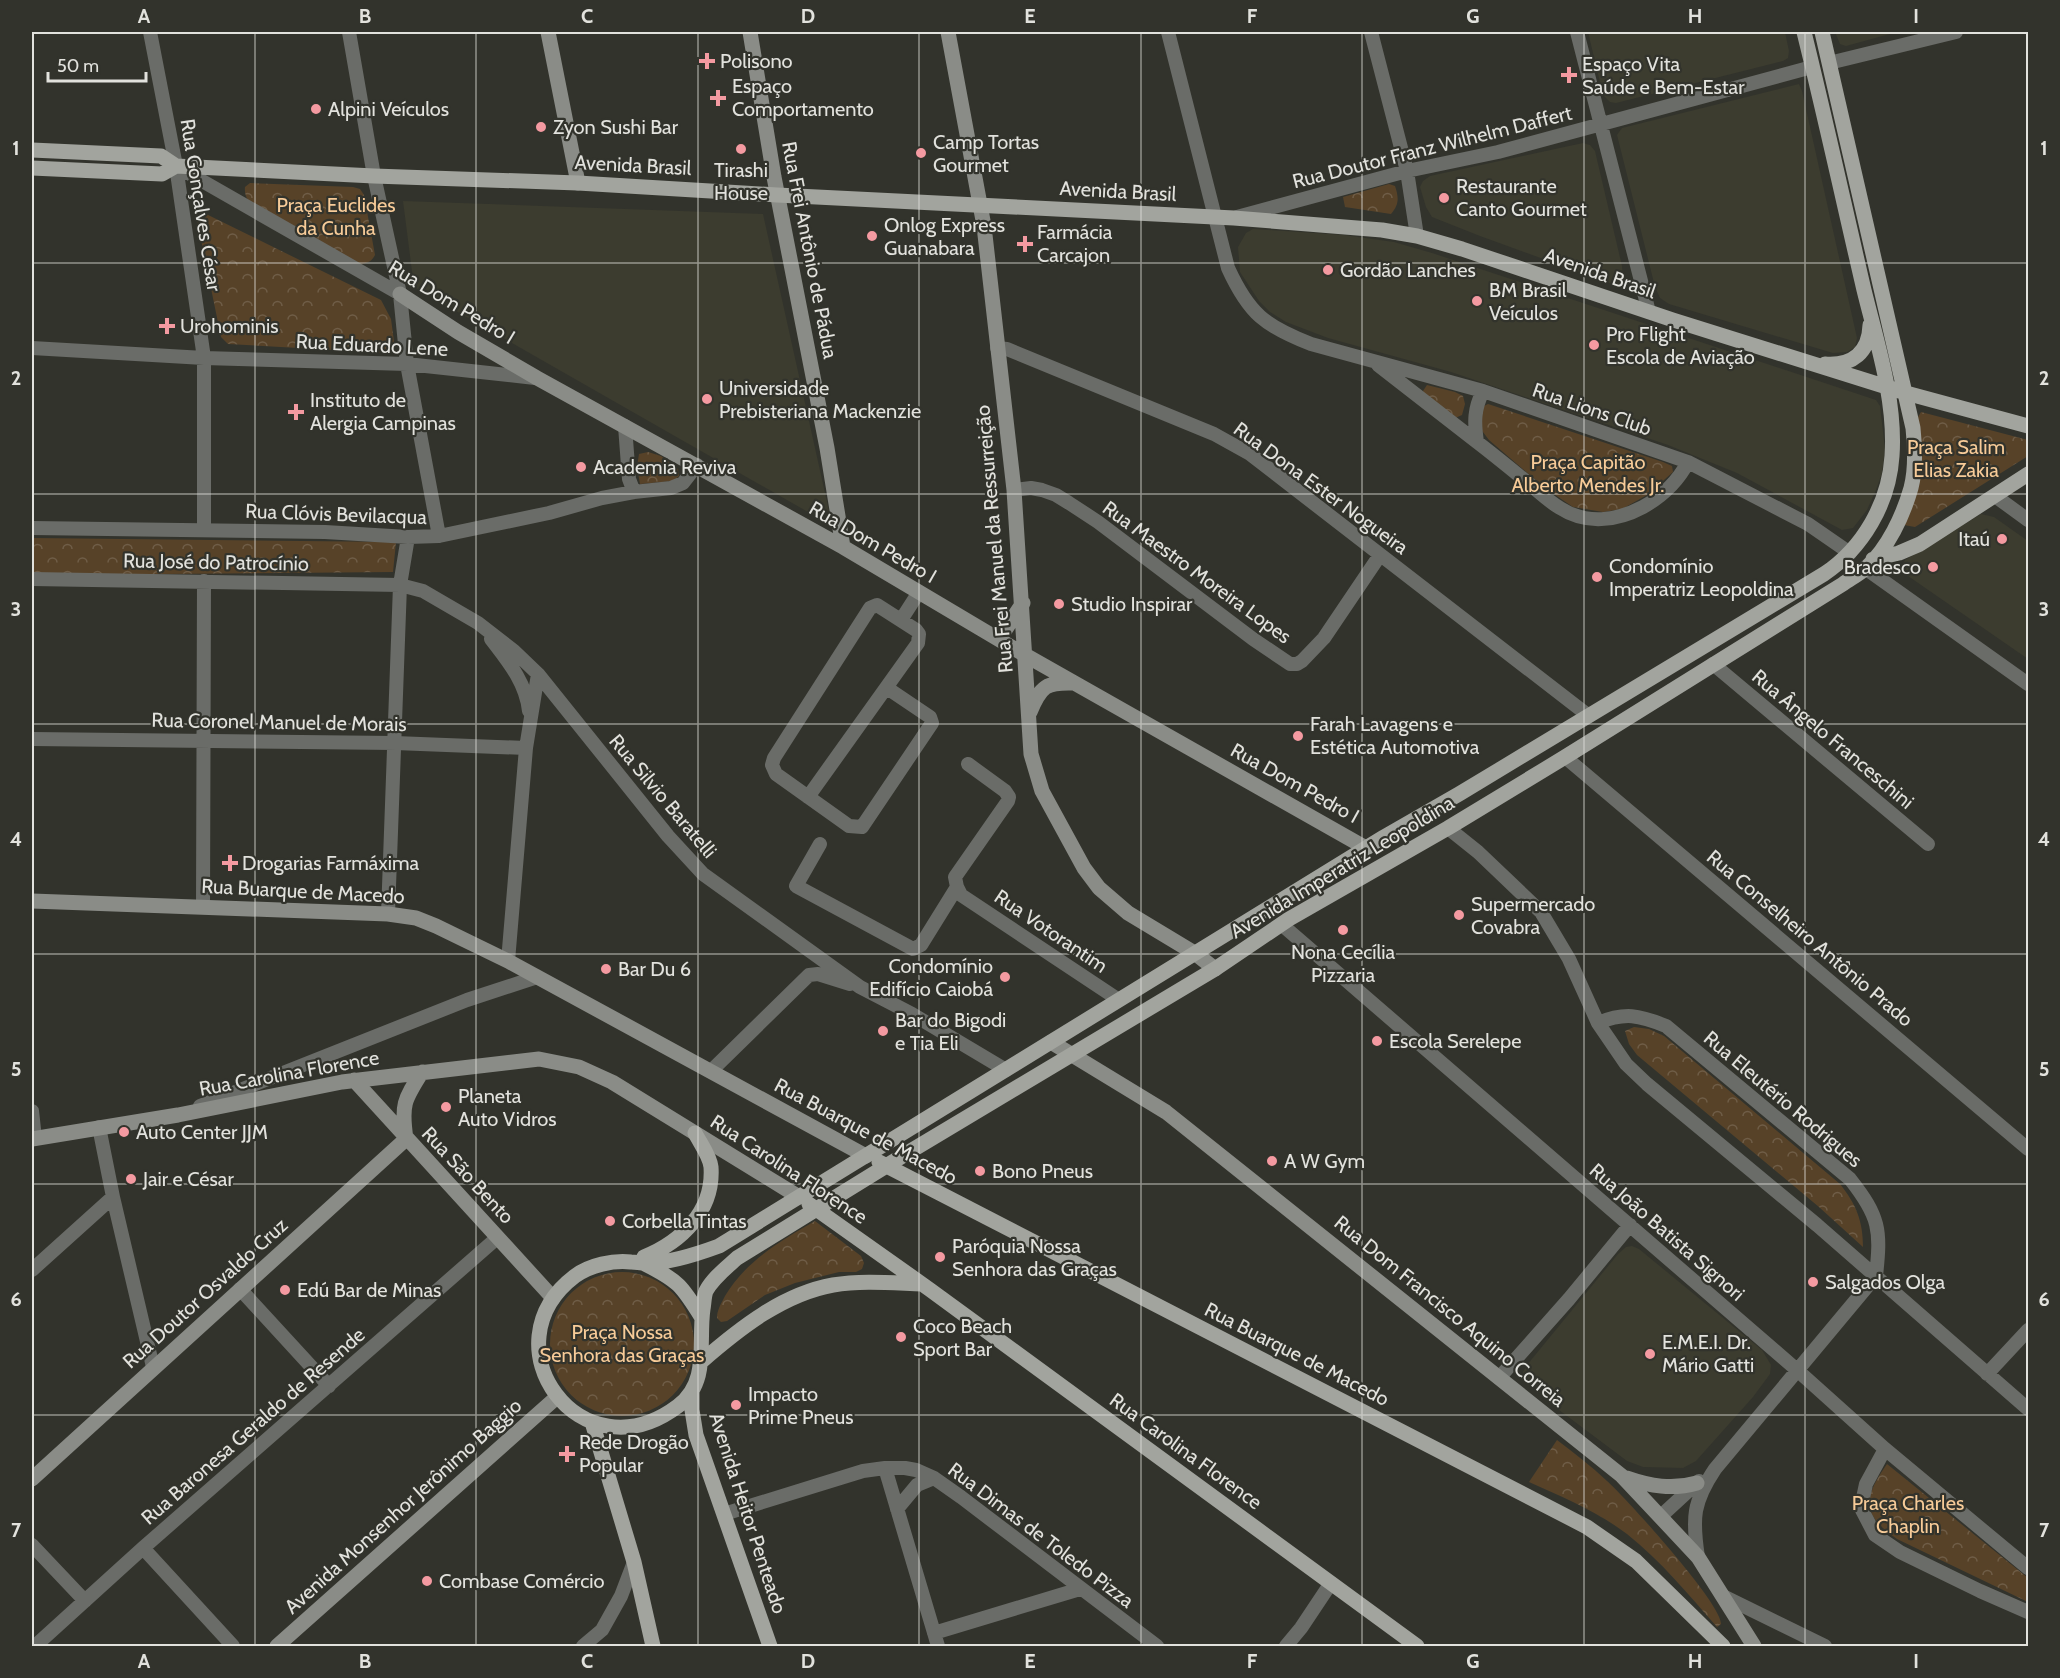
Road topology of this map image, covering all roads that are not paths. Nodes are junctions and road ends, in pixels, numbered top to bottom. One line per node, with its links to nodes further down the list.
1 (150, 32): 17 (street, Rua Gonçalves César)
2 (349, 32): 20 (street)
3 (548, 32): 21 (street)
4 (750, 32): 22 (street, Rua Frei Antônio de Pádua)
5 (948, 32): 23 (street, Rua Frei Manuel da Ressurreição)
6 (1168, 32): 24 (street, Rua Lions Club)
7 (1371, 32): 19 (street)
8 (1577, 32): 15 (street)
9 (1804, 32): 14 (main road, Avenida Imperatriz Leopoldina)
10 (1822, 32): 13 (main road, Avenida Imperatriz Leopoldina)
11 (1956, 32): 12 (street)
12 (1938, 34): 13 (street)
13 (1829, 63): 41 (main road, Avenida Imperatriz Leopoldina)
14 (1812, 67): 15 (street, Rua Doutor Franz Wilhelm Daffert); 31 (main road, Avenida Imperatriz Leopoldina)
15 (1600, 124): 19 (street, Rua Doutor Franz Wilhelm Daffert); 30 (street)
16 (32, 150): 17 (main road, Avenida Brasil)
17 (176, 166): 18 (main road, Avenida Brasil); 20 (main road, Avenida Brasil); 28 (street, Rua Dom Pedro I); 34 (street, Rua Gonçalves César)
18 (32, 168)
19 (1407, 171): 25 (street, Rua Doutor Franz Wilhelm Daffert); 26 (street)
20 (374, 176): 21 (main road, Avenida Brasil); 27 (street)
21 (578, 183): 22 (main road, Avenida Brasil)
22 (777, 195): 23 (main road, Avenida Brasil); 56 (street, Rua Frei Antônio de Pádua)
23 (981, 205): 24 (main road, Avenida Brasil); 33 (street, Rua Frei Manuel da Ressurreição)
24 (1214, 217): 25 (main road, Avenida Brasil); 35 (street, Rua Lions Club)
25 (1234, 218): 26 (main road, Avenida Brasil)
26 (1417, 236): 30 (main road, Avenida Brasil)
27 (392, 261): 28 (street, Rua Dom Pedro I); 29 (street)
28 (361, 271): 29 (street, Rua Dom Pedro I)
29 (400, 294): 37 (street); 38 (street, Rua Dom Pedro I)
30 (1649, 312): 36 (main road, Avenida Brasil)
31 (1870, 316): 36 (main road); 39 (main road, Avenida Imperatriz Leopoldina)
32 (32, 348): 34 (street, Rua Eduardo Lene)
33 (997, 348): 48 (street, Rua Frei Manuel da Ressurreição); 58 (street, Rua Dona Ester Nogueira)
34 (204, 358): 37 (street, Rua Eduardo Lene); 53 (street, Rua Gonçalves César)
35 (1371, 360): 40 (street, Rua Lions Club); 44 (street, Rua Lions Club)
36 (1810, 363): 39 (main road, Avenida Brasil)
37 (407, 364): 38 (street, Rua Eduardo Lene); 54 (street)
38 (537, 378): 42 (street, Rua Dom Pedro I)
39 (1886, 386): 41 (main road, Avenida Brasil); 57 (main road, Avenida Imperatriz Leopoldina)
40 (1483, 391): 44 (street); 45 (street, Rua Lions Club)
41 (1906, 393): 43 (main road, Avenida Brasil); 59 (main road, Avenida Imperatriz Leopoldina)
42 (625, 426): 46 (street, Rua Dom Pedro I); 49 (street)
43 (2028, 426)
44 (1477, 442): 45 (street, Rua Lions Club)
45 (1688, 462): 57 (street, Rua Lions Club)
46 (697, 465): 49 (street, Rua Clóvis Bevilacqua); 56 (street, Rua Dom Pedro I)
47 (2028, 474): 50 (main road)
48 (1014, 490): 58 (street, Rua Maestro Moreira Lopes); 64 (street, Rua Frei Manuel da Ressurreição)
49 (634, 492): 54 (street, Rua Clóvis Bevilacqua)
50 (1995, 496): 51 (street); 59 (main road)
51 (2028, 520)
52 (32, 528): 53 (street, Rua Clóvis Bevilacqua)
53 (204, 530): 55 (street, Rua Clóvis Bevilacqua)
54 (439, 536): 55 (street, Rua Clóvis Bevilacqua)
55 (408, 537): 62 (street)
56 (843, 547): 63 (street, Rua Dom Pedro I)
57 (1850, 553): 75 (main road, Avenida Imperatriz Leopoldina)
58 (1380, 555): 75 (street, Rua Dona Ester Nogueira)
59 (1869, 564): 69 (main road, Avenida Imperatriz Leopoldina); 72 (street)
60 (32, 579): 61 (street, Rua José do Patrocínio)
61 (204, 581): 62 (street, Rua José do Patrocínio); 78 (street)
62 (400, 585): 66 (street, Rua Silvio Baratelli); 79 (street)
63 (919, 592): 65 (street); 67 (street, Rua Dom Pedro I)
64 (1023, 603): 67 (street); 68 (street, Rua Frei Manuel da Ressurreição)
65 (901, 620): 73 (street); 83 (street)
66 (478, 623): 70 (street, Rua Silvio Baratelli); 76 (street)
67 (994, 636): 68 (street, Rua Dom Pedro I)
68 (1025, 655): 71 (street, Rua Dom Pedro I); 74 (street, Rua Frei Manuel da Ressurreição)
69 (1713, 664): 81 (main road, Avenida Imperatriz Leopoldina); 86 (street, Rua Ângelo Franceschini)
70 (538, 674): 76 (street); 98 (street, Rua Silvio Baratelli)
71 (1077, 683): 74 (street); 87 (street, Rua Dom Pedro I)
72 (2028, 684)
73 (887, 688): 83 (street); 83 (street)
74 (1029, 716): 94 (street, Rua Frei Manuel da Ressurreição)
75 (1589, 716): 87 (main road, Avenida Imperatriz Leopoldina)
76 (530, 718): 80 (street)
77 (32, 739): 78 (street, Rua Coronel Manuel de Morais)
78 (203, 740): 79 (street, Rua Coronel Manuel de Morais); 91 (street)
79 (395, 743): 80 (street, Rua Coronel Manuel de Morais); 92 (street)
80 (526, 748): 95 (street)
81 (1565, 757): 84 (main road, Avenida Imperatriz Leopoldina); 113 (street, Rua Conselheiro Antônio Prado)
82 (968, 764): 89 (street)
83 (808, 797)
84 (1448, 828): 88 (main road, Avenida Imperatriz Leopoldina); 100 (street)
85 (820, 844): 89 (street)
86 (1928, 844)
87 (1366, 848): 88 (main road); 94 (main road, Avenida Imperatriz Leopoldina)
88 (1359, 879): 93 (main road, Avenida Imperatriz Leopoldina)
89 (959, 891): 99 (street, Rua Votorantim)
90 (32, 901): 91 (street, Rua Buarque de Macedo)
91 (203, 907): 92 (street, Rua Buarque de Macedo)
92 (388, 914): 95 (street, Rua Buarque de Macedo)
93 (1281, 924): 96 (main road, Avenida Imperatriz Leopoldina); 119 (street, Rua João Batista Signori)
94 (1196, 954): 96 (street, Rua Frei Manuel da Ressurreição); 99 (main road, Avenida Imperatriz Leopoldina)
95 (508, 961): 97 (street, Rua Buarque de Macedo)
96 (1215, 969): 102 (main road, Avenida Imperatriz Leopoldina)
97 (537, 977): 104 (street, Rua Buarque de Macedo); 108 (street)
98 (860, 987): 103 (street, Rua Silvio Baratelli); 104 (street)
99 (1119, 1000): 101 (main road, Avenida Imperatriz Leopoldina)
100 (1598, 1023): 123 (street); 123 (street, Rua Eleutério Rodrigues)
101 (1051, 1042): 102 (street, Rua Dom Francisco Aquino Correia); 103 (main road, Avenida Imperatriz Leopoldina)
102 (1074, 1055): 115 (main road, Avenida Imperatriz Leopoldina); 133 (street, Rua Dom Francisco Aquino Correia)
103 (1006, 1070): 114 (main road, Avenida Imperatriz Leopoldina)
104 (711, 1071): 114 (street, Rua Buarque de Macedo)
105 (422, 1072): 106 (street, Rua Carolina Florence); 110 (street, Rua Carolina Florence); 112 (street)
106 (354, 1080): 108 (street, Rua Carolina Florence); 112 (street, Rua São Bento)
107 (32, 1111): 111 (street)
108 (178, 1115): 109 (street, Rua Carolina Florence)
109 (99, 1127): 111 (street, Rua Carolina Florence); 116 (street)
110 (695, 1133): 117 (street, Rua Carolina Florence); 121 (main road)
111 (33, 1138)
112 (406, 1139): 120 (street, Rua São Bento); 125 (street, Rua Doutor Osvaldo Cruz)
113 (2028, 1149)
114 (866, 1156): 115 (main road, Rua Buarque de Macedo); 117 (main road, Avenida Imperatriz Leopoldina)
115 (886, 1166): 118 (main road, Avenida Imperatriz Leopoldina); 169 (main road, Rua Buarque de Macedo)
116 (113, 1197): 122 (street); 130 (street)
117 (800, 1197): 118 (main road, Rua Carolina Florence); 121 (main road, Avenida Imperatriz Leopoldina)
118 (816, 1209): 124 (main road, Rua Carolina Florence); 127 (main road, Avenida Imperatriz Leopoldina)
119 (1630, 1226): 131 (street, Rua João Batista Signori); 133 (street)
120 (497, 1238): 126 (street, Rua São Bento); 134 (street, Rua Baronesa Geraldo de Resende)
121 (639, 1263): 126 (main road); 127 (main road)
122 (32, 1270)
123 (1876, 1276): 131 (street); 132 (street)
124 (922, 1284): 129 (main road); 154 (main road, Rua Carolina Florence)
125 (240, 1289): 130 (street, Rua Doutor Osvaldo Cruz); 134 (street)
126 (553, 1298): 136 (main road)
127 (702, 1318): 129 (main road)
128 (2028, 1330): 132 (street)
129 (702, 1361): 135 (main road)
130 (153, 1367): 144 (street, Rua Doutor Osvaldo Cruz)
131 (1797, 1370): 139 (street, Rua João Batista Signori); 141 (street)
132 (1987, 1374): 137 (street)
133 (1499, 1378): 142 (street, Rua Dom Francisco Aquino Correia)
134 (329, 1386): 150 (street, Rua Baronesa Geraldo de Resende)
135 (692, 1392): 138 (main road); 147 (main road, Avenida Heitor Penteado)
136 (557, 1396): 138 (main road); 162 (street, Avenida Monsenhor Jerônimo Baggio)
137 (2028, 1409)
138 (592, 1422): 152 (main road)
139 (1885, 1449): 153 (street, Rua João Batista Signori); 158 (street)
140 (885, 1468): 143 (street, Rua Dimas de Toledo Pizza); 146 (street); 147 (street, Rua Dimas de Toledo Pizza)
141 (1715, 1469): 145 (street); 151 (street)
142 (1622, 1476): 145 (street); 148 (street, Rua Dom Francisco Aquino Correia)
143 (934, 1478): 146 (street); 155 (street, Rua Dimas de Toledo Pizza)
144 (32, 1479)
145 (1697, 1483): 148 (street)
146 (897, 1509): 159 (street)
147 (724, 1514): 165 (main road, Avenida Heitor Penteado)
148 (1661, 1516): 151 (street, Rua Dom Francisco Aquino Correia)
149 (32, 1545): 157 (street)
150 (143, 1548): 157 (street, Rua Baronesa Geraldo de Resende); 161 (street)
151 (1698, 1557): 156 (street, Rua Dom Francisco Aquino Correia)
152 (634, 1562): 163 (street); 164 (main road)
153 (2028, 1568)
154 (1331, 1583): 167 (street); 168 (main road, Rua Carolina Florence)
155 (1080, 1589): 159 (street); 166 (street, Rua Dimas de Toledo Pizza)
156 (1723, 1596): 170 (street, Rua Dom Francisco Aquino Correia); 171 (street)
157 (85, 1601): 160 (street, Rua Baronesa Geraldo de Resende)
158 (2028, 1612)
159 (936, 1640)
160 (35, 1647)
161 (233, 1647)
162 (277, 1647)
163 (583, 1647)
164 (653, 1647)
165 (770, 1647)
166 (1157, 1647)
167 (1286, 1647)
168 (1417, 1647)
169 (1723, 1647)
170 (1754, 1647)
171 (1825, 1647)

